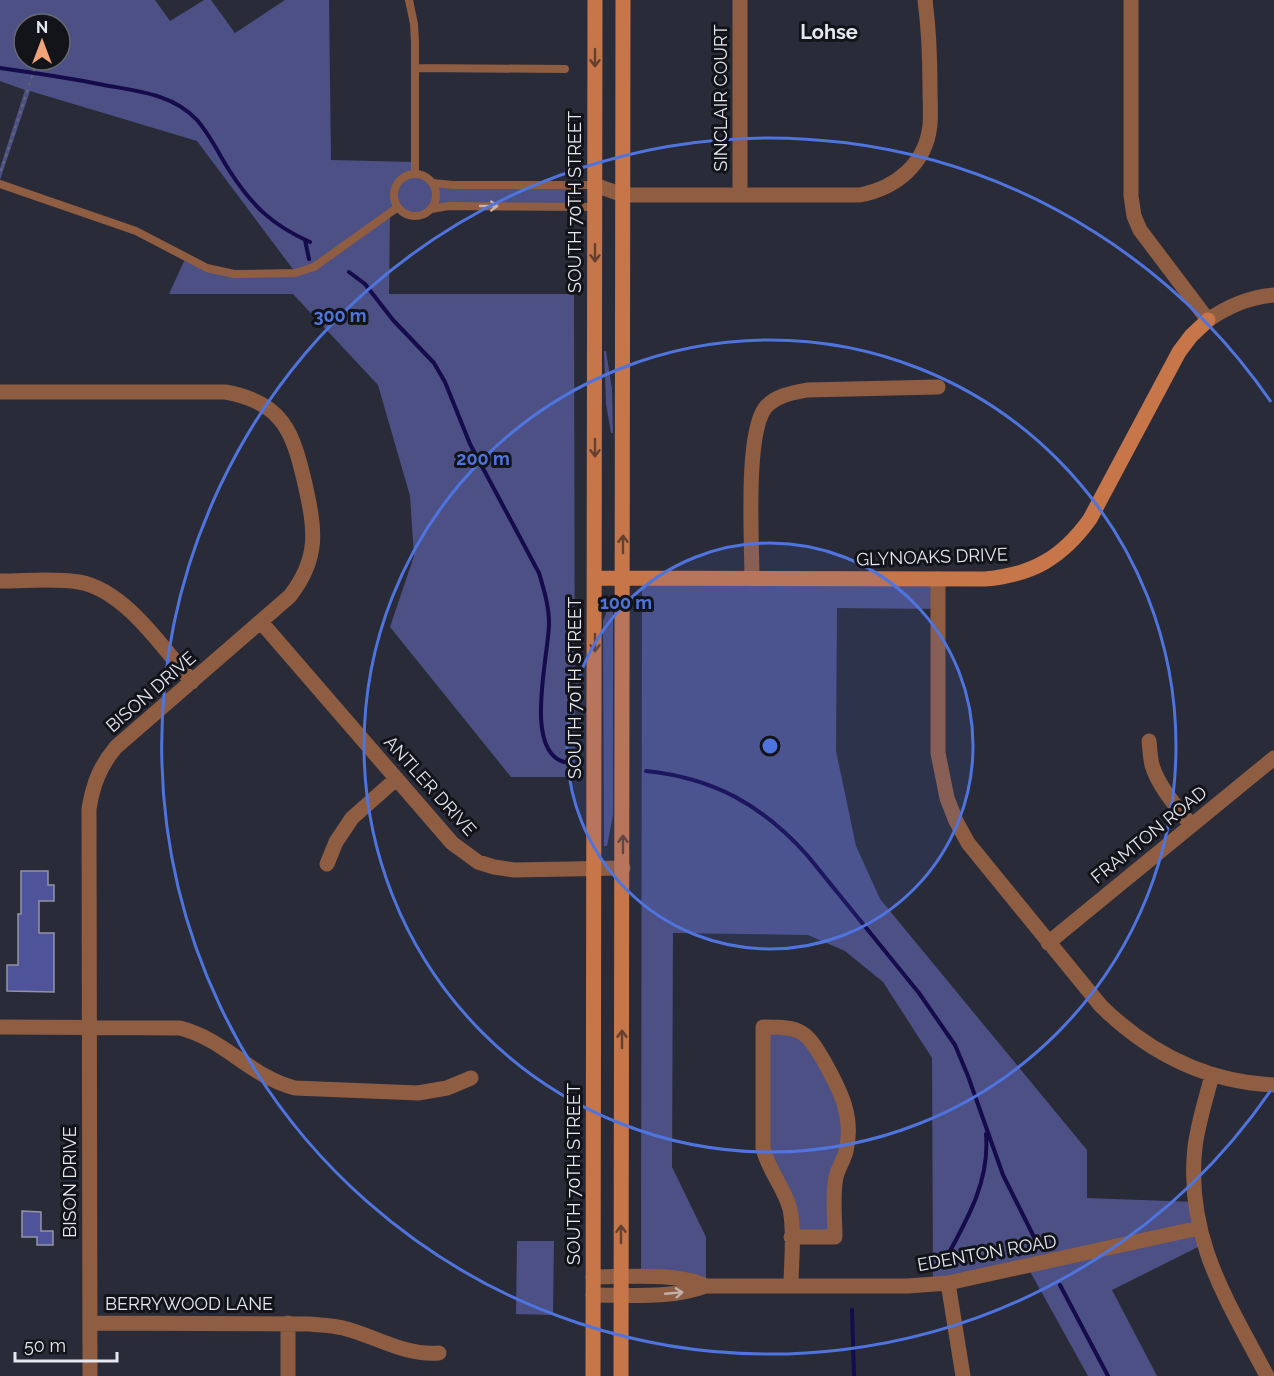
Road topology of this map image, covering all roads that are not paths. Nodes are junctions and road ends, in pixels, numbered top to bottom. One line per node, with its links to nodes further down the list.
1 (409, 0): 7 (lane)
2 (595, 0): 12 (main road, SOUTH 70TH STREET, one-way to 12)
3 (623, 0): 13 (main road)
4 (740, 0): 14 (street, SINCLAIR COURT)
5 (925, 0): 14 (street)
6 (1131, 0): 19 (street)
7 (415, 68): 8 (lane); 9 (lane)
8 (565, 69)
9 (415, 173): 10 (lane); 15 (lane)
10 (433, 183): 12 (lane); 17 (lane)
11 (0, 184): 15 (lane)
12 (595, 185): 13 (street); 16 (main road, SOUTH 70TH STREET)
13 (623, 195): 14 (street); 16 (street); 23 (main road, one-way to 13)
14 (741, 195)
15 (398, 207): 17 (lane)
16 (595, 207): 17 (lane, one-way to 16); 22 (main road, SOUTH 70TH STREET, one-way to 22)
17 (431, 209)
18 (1274, 295): 19 (street, GLYNOAKS DRIVE)
19 (1208, 320): 25 (main road, GLYNOAKS DRIVE)
20 (938, 387): 24 (street)
21 (0, 392): 27 (street, BISON DRIVE)
22 (595, 578): 23 (main road, GLYNOAKS DRIVE); 34 (main road, SOUTH 70TH STREET, one-way to 34)
23 (623, 578): 24 (main road, GLYNOAKS DRIVE); 35 (main road, one-way to 23)
24 (752, 579): 25 (main road, GLYNOAKS DRIVE)
25 (938, 579): 36 (street)
26 (0, 581): 28 (street)
27 (261, 622): 28 (street, BISON DRIVE); 31 (street, ANTLER DRIVE)
28 (192, 682): 38 (street, BISON DRIVE)
29 (1149, 741): 32 (street)
30 (1274, 758): 32 (street, FRAMTON ROAD)
31 (396, 779): 33 (street); 34 (street, ANTLER DRIVE)
32 (1191, 825): 36 (street, FRAMTON ROAD)
33 (327, 864)
34 (595, 868): 35 (street, ANTLER DRIVE); 44 (main road, SOUTH 70TH STREET)
35 (623, 868): 45 (main road, one-way to 35)
36 (1048, 943): 39 (street)
37 (0, 1027): 38 (street)
38 (90, 1028): 40 (street); 51 (street, BISON DRIVE)
39 (1212, 1075): 41 (street); 42 (street)
40 (471, 1078)
41 (1274, 1085)
42 (1199, 1228): 46 (street, EDENTON ROAD); 59 (street)
43 (791, 1237): 43 (street); 48 (street)
44 (593, 1277): 45 (street, EDENTON ROAD); 49 (main road, SOUTH 70TH STREET)
45 (621, 1277): 47 (street, EDENTON ROAD); 50 (main road)
46 (948, 1283): 48 (street, EDENTON ROAD); 58 (street)
47 (706, 1286): 48 (street, EDENTON ROAD); 50 (street, EDENTON ROAD, one-way to 47)
48 (791, 1286)
49 (593, 1295): 50 (street, EDENTON ROAD); 56 (main road, SOUTH 70TH STREET)
50 (621, 1295): 57 (main road)
51 (90, 1323): 52 (street, BERRYWOOD LANE); 54 (street, BISON DRIVE)
52 (288, 1323): 53 (street, BERRYWOOD LANE); 55 (street)
53 (439, 1353)
54 (90, 1376)
55 (288, 1376)
56 (593, 1376)
57 (621, 1376)
58 (963, 1376)
59 (1267, 1376)

